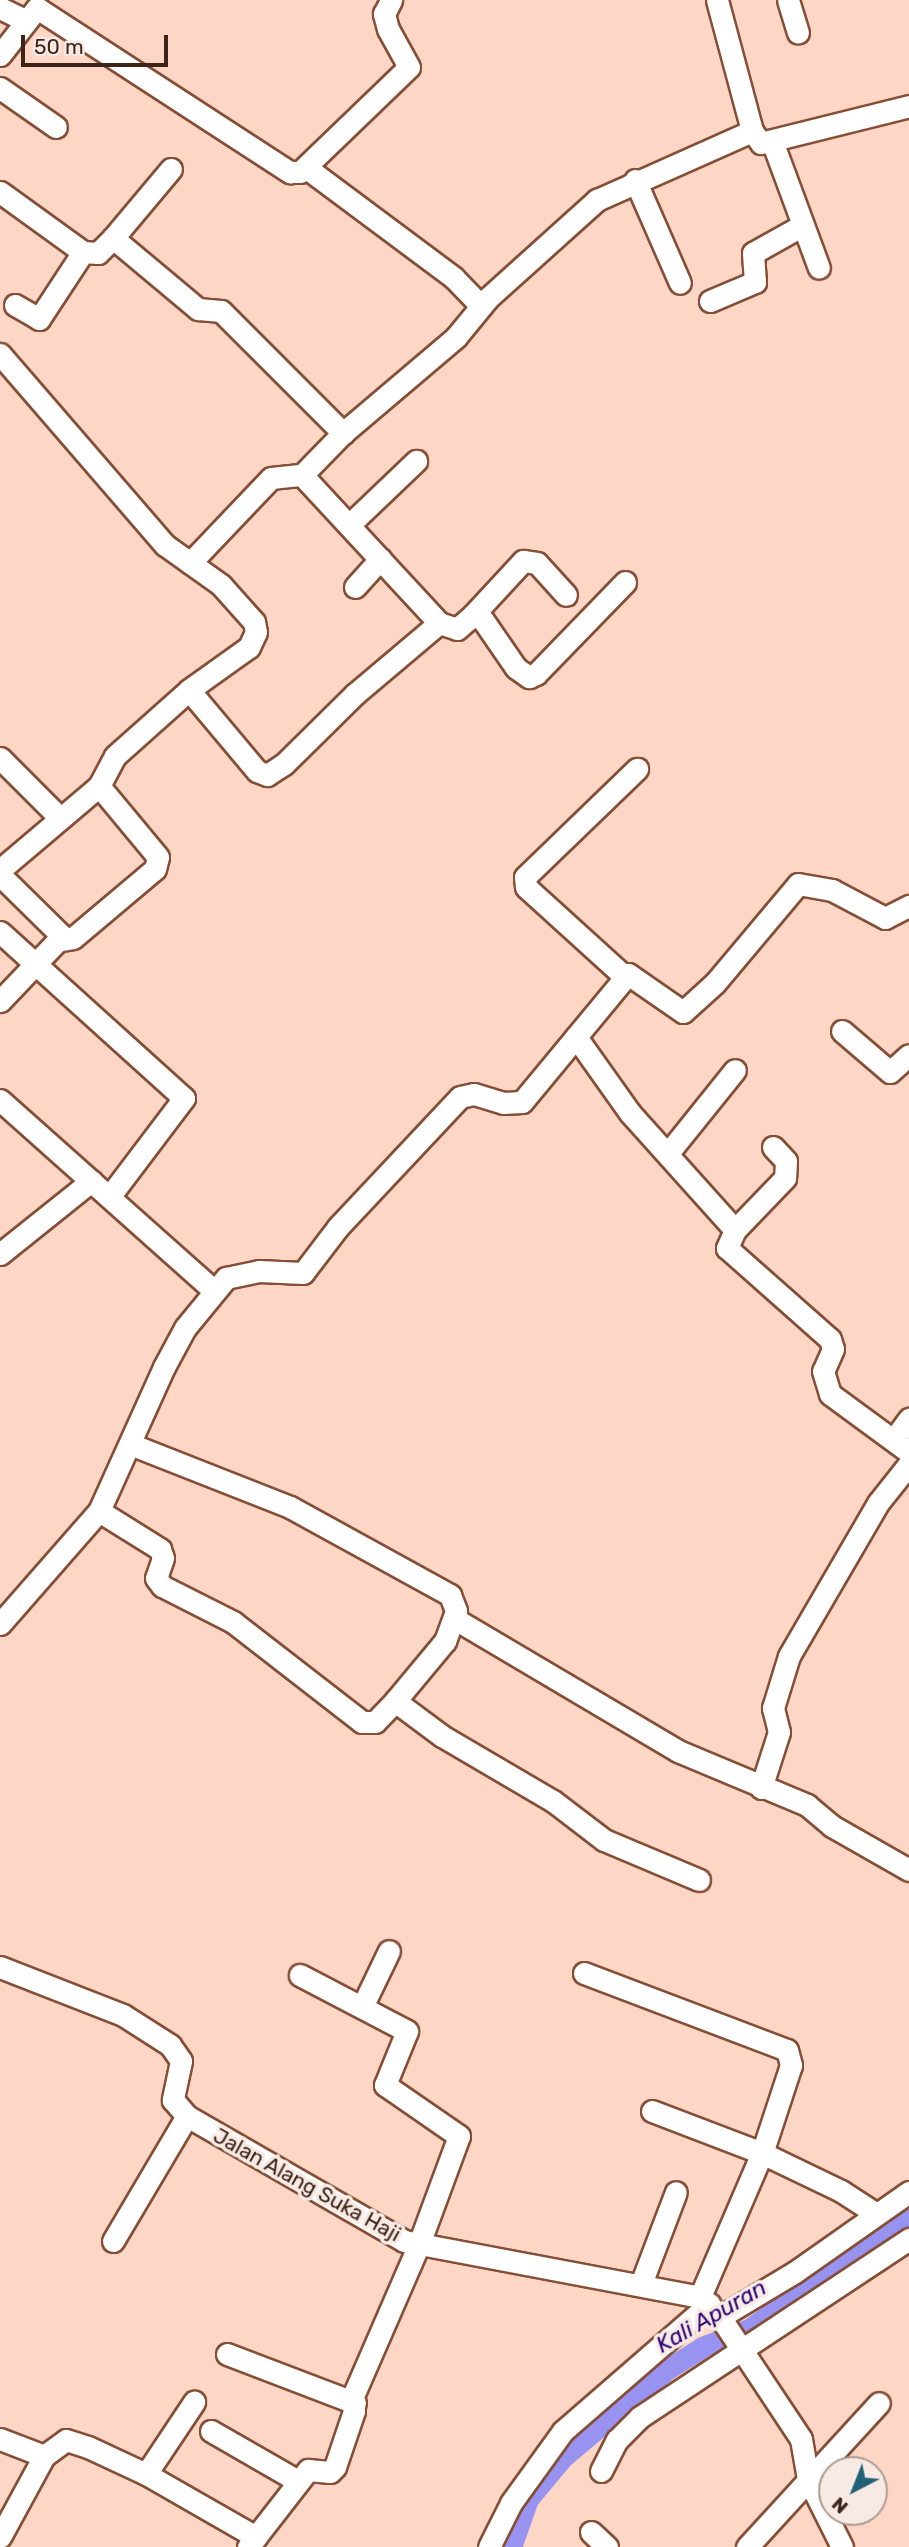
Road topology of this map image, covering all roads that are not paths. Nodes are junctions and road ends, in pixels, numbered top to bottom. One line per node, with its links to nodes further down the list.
1 (391, 0): 14 (street)
2 (717, 0): 11 (street)
3 (788, 0): 6 (street)
4 (0, 8): 5 (street)
5 (36, 9): 7 (street); 14 (street)
6 (798, 33)
7 (0, 55)
8 (0, 88): 10 (street)
9 (909, 106): 12 (street)
10 (56, 127)
11 (752, 131): 12 (street); 15 (street)
12 (772, 141): 17 (street)
13 (171, 169): 18 (street)
14 (308, 169): 24 (street)
15 (635, 180): 21 (street); 24 (street)
16 (0, 192): 19 (street)
17 (803, 225): 20 (street); 22 (street)
18 (113, 238): 19 (street); 26 (street)
19 (83, 252): 23 (street)
20 (820, 268)
21 (680, 283)
22 (710, 301)
23 (15, 305)
24 (481, 306): 26 (street)
25 (0, 354): 31 (street)
26 (343, 433): 28 (street)
27 (416, 461): 29 (street)
28 (302, 475): 29 (street); 31 (street)
29 (349, 526): 30 (street)
30 (380, 559): 33 (street); 36 (street)
31 (190, 563): 37 (street)
32 (625, 582): 35 (street)
33 (355, 587)
34 (566, 595): 35 (street)
35 (473, 615): 36 (street)
36 (439, 623): 37 (street)
37 (189, 690): 40 (street)
38 (0, 758): 41 (street)
39 (637, 769): 47 (street)
40 (99, 786): 41 (street); 45 (street)
41 (60, 818): 42 (street)
42 (0, 872): 45 (street)
43 (909, 906): 47 (street)
44 (0, 932): 46 (street)
45 (62, 940): 46 (street)
46 (35, 968): 48 (street); 57 (street)
47 (624, 976): 50 (street)
48 (0, 1001)
49 (842, 1031): 51 (street)
50 (576, 1037): 55 (street); 60 (street)
51 (909, 1055)
52 (735, 1070): 55 (street)
53 (0, 1100): 56 (street)
54 (773, 1147): 58 (street)
55 (669, 1152): 58 (street)
56 (91, 1181): 57 (street); 59 (street)
57 (109, 1197): 60 (street)
58 (735, 1230): 63 (street)
59 (0, 1254)
60 (214, 1291): 62 (street)
61 (909, 1419): 63 (street)
62 (130, 1444): 65 (street); 66 (street)
63 (902, 1445)
64 (909, 1464): 69 (street)
65 (99, 1511): 67 (street); 68 (street)
66 (455, 1619): 68 (street); 69 (street)
67 (0, 1624)
68 (395, 1701): 71 (street)
69 (761, 1788): 70 (street)
70 (909, 1870)
71 (699, 1880)
72 (389, 1951): 76 (street)
73 (0, 1967): 78 (street)
74 (584, 1973): 79 (street)
75 (300, 1975): 76 (street)
76 (362, 2007): 85 (street)
77 (652, 2111): 79 (street)
78 (187, 2116): 84 (street); 85 (street, Jalan Alang Suka Haji)
79 (762, 2153): 82 (street); 87 (street)
80 (676, 2192): 86 (street)
81 (909, 2192): 82 (street)
82 (875, 2213): 87 (street)
83 (909, 2239): 87 (street)
84 (113, 2241)
85 (419, 2244): 86 (street, Jalan Alang Suka Haji); 90 (street)
86 (641, 2284): 87 (street, Jalan Alang Suka Haji)
87 (721, 2322): 95 (street); 97 (street); 102 (street)
88 (228, 2354): 90 (street)
89 (194, 2402): 96 (street)
90 (355, 2403): 98 (street)
91 (879, 2403): 97 (street)
92 (211, 2431): 98 (street)
93 (0, 2439): 94 (street)
94 (44, 2456): 96 (street); 100 (street)
95 (601, 2471)
96 (146, 2474): 101 (street)
97 (808, 2479): 104 (street); 105 (street)
98 (298, 2481): 101 (street)
99 (591, 2532): 103 (street)
100 (0, 2537)
101 (252, 2542)
102 (489, 2547)
103 (607, 2547)
104 (747, 2547)
105 (842, 2547)

